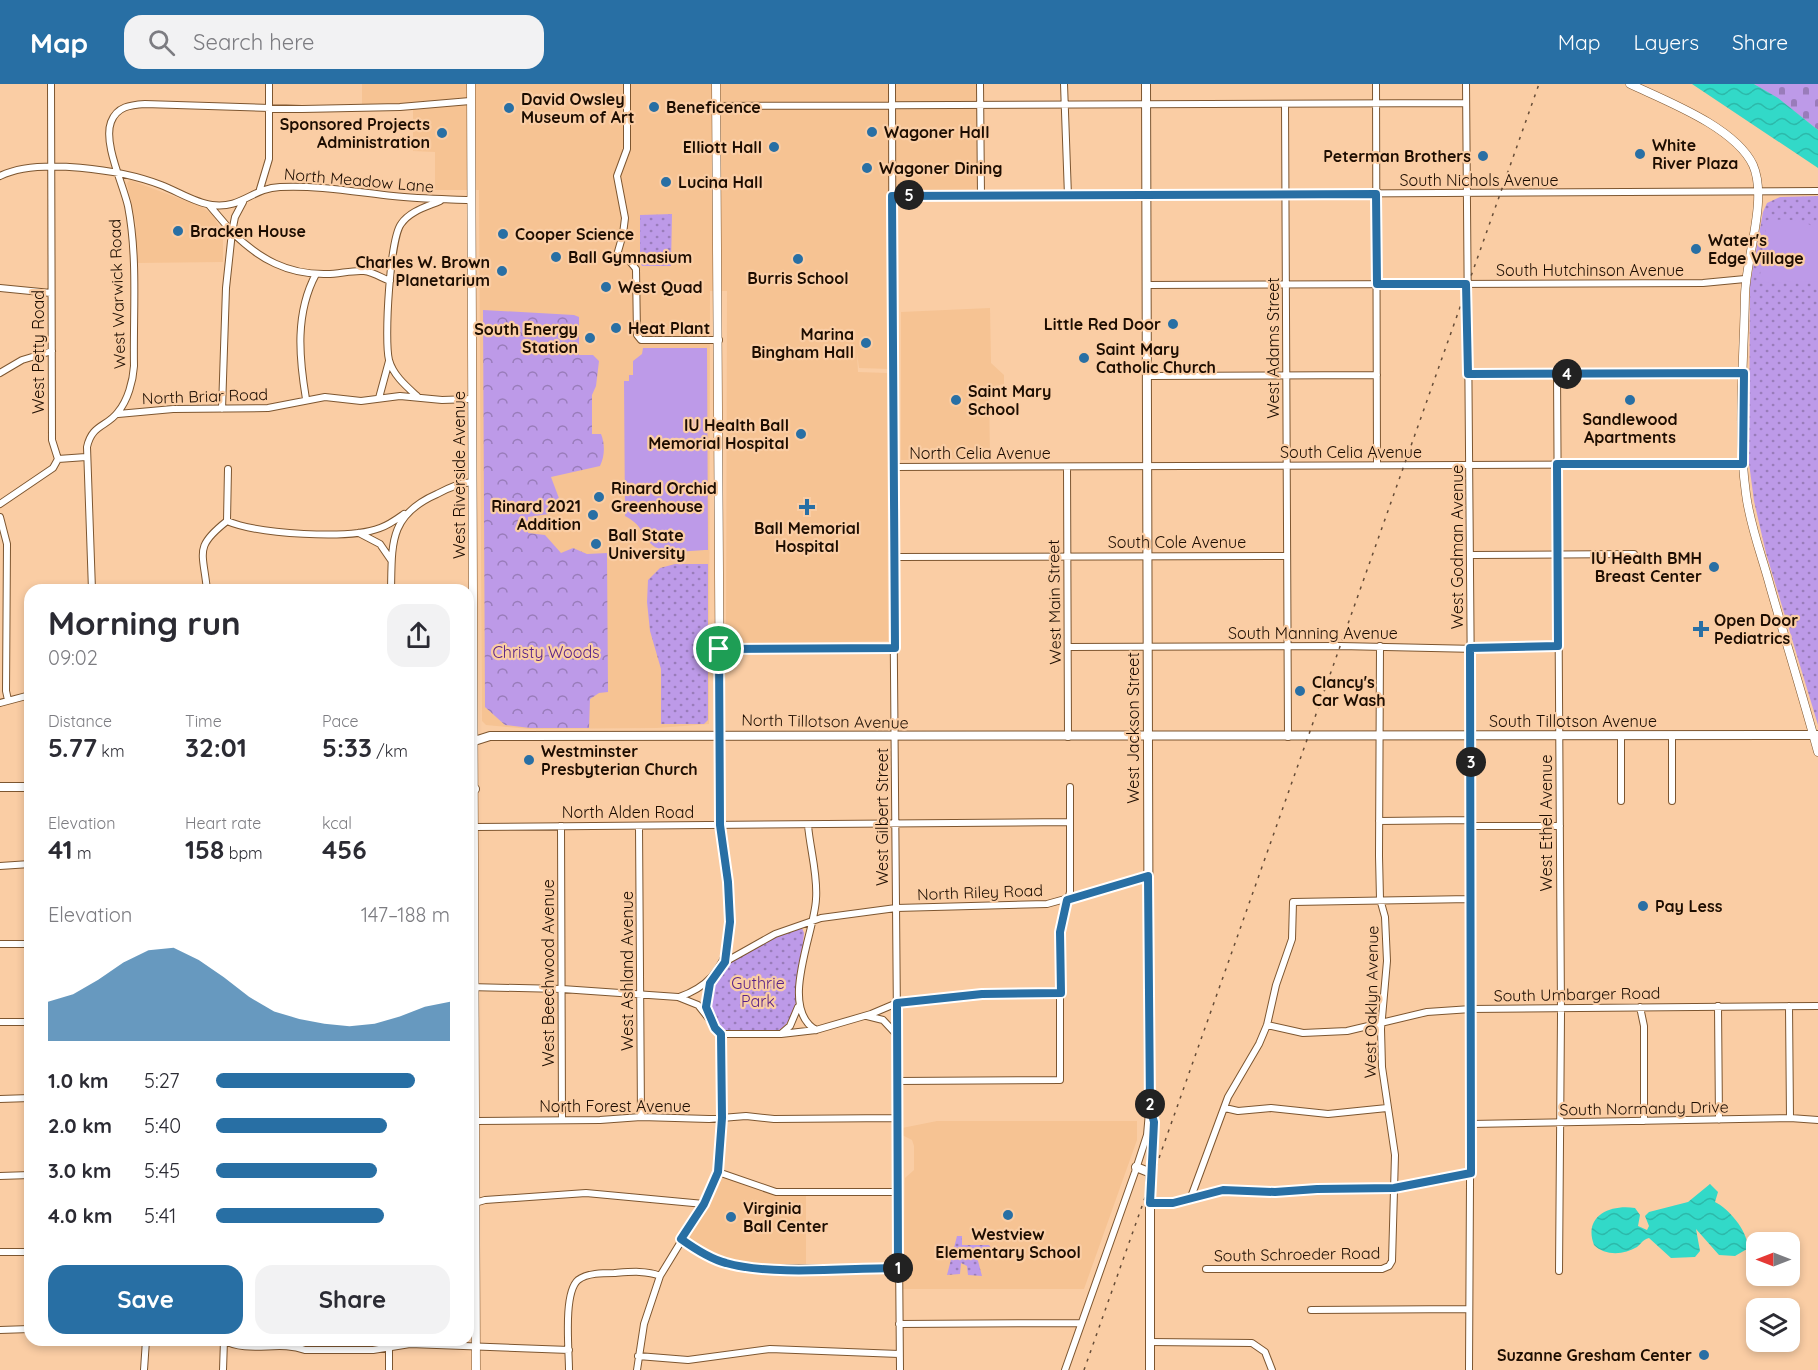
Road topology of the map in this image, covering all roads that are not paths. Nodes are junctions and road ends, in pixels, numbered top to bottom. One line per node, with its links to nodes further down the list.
1 (51, 84): 23 (street, West Petty Road)
2 (269, 84): 22 (street)
3 (627, 84): 50 (street)
4 (716, 84): 21 (street)
5 (892, 84): 18 (street, West Gilbert Street)
6 (980, 84): 19 (street)
7 (1064, 84): 20 (street)
8 (1146, 84): 16 (main road, West Jackson Street)
9 (1376, 84): 14 (street)
10 (1466, 84): 15 (street, West Godman Avenue)
11 (1630, 84): 28 (street)
12 (470, 85): 13 (street, West Riverside Avenue)
13 (470, 100): 22 (street, West Warwick Road); 36 (street, West Riverside Avenue)
14 (1376, 103): 15 (street); 17 (street); 31 (street)
15 (1466, 103): 29 (street, West Godman Avenue)
16 (1146, 104): 17 (street); 20 (street); 32 (main road, West Jackson Street)
17 (1285, 104): 30 (street, West Adams Street)
18 (892, 105): 19 (street); 21 (street); 33 (street, West Gilbert Street)
19 (980, 105): 20 (street); 34 (street)
20 (1064, 105): 35 (street)
21 (716, 106): 50 (street)
22 (269, 109): 24 (street, West Warwick Road); 26 (street)
23 (53, 168): 24 (street); 25 (street); 49 (street, West Petty Road)
24 (117, 172): 39 (street); 65 (street, West Warwick Road)
25 (2, 174)
26 (260, 189): 37 (street, North Meadow Lane); 38 (street, North Meadow Lane)
27 (1814, 191): 28 (street, South Nichols Avenue)
28 (1759, 192): 29 (street, South Nichols Avenue); 42 (street)
29 (1465, 193): 31 (street, South Nichols Avenue); 45 (street, West Godman Avenue)
30 (1286, 194): 31 (street, South Nichols Avenue); 32 (street, South Nichols Avenue); 47 (street, West Adams Street)
31 (1376, 194): 44 (street)
32 (1147, 195): 35 (street, South Nichols Avenue); 46 (main road, West Jackson Street)
33 (892, 196): 34 (street, South Nichols Avenue); 74 (street, West Gilbert Street)
34 (981, 196): 35 (street, South Nichols Avenue)
35 (1068, 196)
36 (470, 200): 37 (street, North Meadow Lane); 63 (street, West Riverside Avenue)
37 (441, 201): 43 (street)
38 (244, 202): 39 (street); 40 (street)
39 (209, 205): 40 (street)
40 (232, 232): 41 (street); 64 (street)
41 (316, 274): 43 (street); 62 (street)
42 (1745, 279): 45 (street, South Hutchinson Avenue); 54 (street)
43 (390, 281): 52 (street)
44 (1377, 284): 45 (street, South Hutchinson Avenue); 47 (street, South Hutchinson Avenue); 58 (street)
45 (1466, 284): 55 (street, West Godman Avenue)
46 (1147, 285): 47 (street, South Hutchinson Avenue); 59 (main road, West Jackson Street)
47 (1286, 285): 57 (street, West Adams Street)
48 (0, 288): 49 (street)
49 (51, 293): 51 (street, West Petty Road)
50 (719, 340): 103 (street)
51 (52, 351): 53 (street); 67 (street, West Petty Road)
52 (389, 359): 60 (street); 61 (street)
53 (0, 373)
54 (1744, 373): 56 (street); 69 (street)
55 (1468, 374): 56 (street); 72 (street, West Godman Avenue)
56 (1557, 374): 68 (street, West Ethel Avenue)
57 (1287, 375): 58 (street); 59 (street); 70 (street, West Adams Street)
58 (1377, 375): 71 (street)
59 (1148, 376): 73 (main road, West Jackson Street)
60 (417, 396): 61 (street, North Briar Road); 63 (street, North Briar Road)
61 (379, 398): 62 (street, North Briar Road)
62 (306, 399): 64 (street, North Briar Road)
63 (471, 399): 77 (street, West Riverside Avenue)
64 (222, 409): 65 (street, North Briar Road)
65 (118, 414): 66 (street, West Warwick Road)
66 (86, 457): 67 (street); 91 (street)
67 (58, 459): 78 (street)
68 (1557, 464): 69 (street, South Celia Avenue); 72 (street, South Celia Avenue); 86 (street, West Ethel Avenue)
69 (1743, 464): 110 (street)
70 (1287, 465): 71 (street, South Celia Avenue); 73 (street, South Celia Avenue); 88 (street, West Adams Street)
71 (1377, 465): 72 (street, South Celia Avenue)
72 (1470, 465): 85 (street, West Godman Avenue)
73 (1148, 466): 75 (street, South Celia Avenue); 87 (main road, West Jackson Street)
74 (892, 467): 75 (street, North Celia Avenue); 89 (street, West Gilbert Street)
75 (1067, 467): 84 (street, West Main Street)
76 (228, 470): 81 (street)
77 (472, 482): 79 (street); 94 (street, West Riverside Avenue)
78 (0, 504)
79 (404, 514): 82 (street); 90 (street)
80 (0, 517): 95 (street)
81 (227, 521): 82 (street); 92 (street)
82 (358, 533): 90 (street)
83 (1634, 554): 86 (street)
84 (1068, 555): 87 (street, South Cole Avenue); 89 (street, South Cole Avenue); 99 (street, West Main Street)
85 (1471, 555): 86 (street); 102 (street, West Godman Avenue)
86 (1558, 555): 98 (street, West Ethel Avenue)
87 (1148, 556): 88 (street, South Cole Avenue); 100 (main road, West Jackson Street)
88 (1287, 556): 96 (street, West Adams Street)
89 (892, 557): 101 (street, West Gilbert Street)
90 (392, 561): 93 (street)
91 (92, 584)
92 (206, 584)
93 (391, 584)
94 (472, 584)
95 (3, 615): 105 (street)
96 (1288, 646): 97 (street, South Manning Avenue); 100 (street, South Manning Avenue); 117 (street, West Adams Street)
97 (1380, 646): 102 (street, South Manning Avenue); 112 (street, West Oaklyn Avenue)
98 (1558, 646): 102 (street, South Manning Avenue); 114 (street, West Ethel Avenue)
99 (1068, 647): 100 (street, South Manning Avenue); 115 (street, West Main Street)
100 (1148, 647): 116 (main road, West Jackson Street)
101 (895, 648): 103 (street); 111 (street, West Gilbert Street)
102 (1470, 648): 113 (street, West Godman Avenue)
103 (719, 649): 107 (street)
104 (24, 696): 105 (street)
105 (8, 700): 106 (street)
106 (0, 703)
107 (720, 735): 111 (main road, North Tillotson Avenue); 118 (main road, North Tillotson Avenue); 130 (street)
108 (1621, 735): 109 (main road, South Tillotson Avenue); 114 (main road, South Tillotson Avenue); 123 (street)
109 (1672, 735): 110 (main road, South Tillotson Avenue); 124 (street)
110 (1816, 735): 119 (street)
111 (895, 736): 115 (main road, North Tillotson Avenue); 129 (street, West Gilbert Street)
112 (1379, 736): 113 (main road, South Tillotson Avenue); 117 (main road, South Tillotson Avenue); 126 (street, West Oaklyn Avenue)
113 (1471, 736): 114 (main road, South Tillotson Avenue); 128 (street, West Godman Avenue)
114 (1559, 736): 134 (street, West Ethel Avenue)
115 (1068, 737): 116 (main road, North Tillotson Avenue)
116 (1147, 737): 117 (main road, South Tillotson Avenue); 138 (main road, West Jackson Street)
117 (1288, 737)
118 (474, 740)
119 (1818, 752)
120 (0, 787): 121 (main road)
121 (24, 787)
122 (1070, 788): 127 (street)
123 (1621, 801)
124 (1672, 801)
125 (474, 815): 135 (street, West Riverside Avenue)
126 (1379, 821): 128 (street); 140 (street, West Oaklyn Avenue)
127 (1070, 822): 129 (street, North Alden Road); 142 (street)
128 (1472, 823): 134 (street); 141 (street, West Godman Avenue)
129 (896, 824): 131 (street, North Alden Road); 143 (street, West Gilbert Street)
130 (720, 825): 131 (street, North Alden Road); 133 (street, North Alden Road); 147 (street)
131 (808, 825): 144 (street)
132 (561, 826): 133 (street, North Alden Road); 135 (street, North Alden Road); 150 (street, West Beechwood Avenue)
133 (639, 826): 152 (street, West Ashland Avenue)
134 (1560, 826): 160 (street, West Ethel Avenue)
135 (475, 828): 139 (street, West Riverside Avenue)
136 (24, 864): 137 (street)
137 (0, 866)
138 (1148, 876): 142 (street, North Riley Road); 176 (main road, West Jackson Street)
139 (474, 881)
140 (1380, 899): 141 (street); 166 (street, West Oaklyn Avenue); 167 (street)
141 (1471, 899): 161 (street, West Godman Avenue)
142 (1067, 900): 143 (street, North Riley Road); 151 (street)
143 (896, 908): 144 (street, North Riley Road); 154 (street, West Gilbert Street)
144 (812, 921): 147 (street, North Riley Road); 155 (street)
145 (24, 944): 146 (street)
146 (0, 945)
147 (725, 962): 148 (street)
148 (713, 977): 153 (street); 162 (street)
149 (474, 987): 150 (street)
150 (562, 988): 152 (street); 183 (street, West Beechwood Avenue)
151 (1061, 993): 154 (street); 173 (street)
152 (640, 996): 153 (street); 179 (street, West Ashland Avenue)
153 (678, 997): 162 (street)
154 (897, 1003): 163 (street); 171 (street, West Gilbert Street)
155 (799, 1006): 168 (street); 170 (street)
156 (1718, 1006): 157 (street, South Umbarger Road); 159 (street, South Umbarger Road); 184 (street)
157 (1790, 1006): 158 (street, South Umbarger Road); 182 (street)
158 (1818, 1006)
159 (1640, 1007): 160 (street, South Umbarger Road); 187 (street)
160 (1560, 1008): 161 (street, South Umbarger Road); 188 (street, West Ethel Avenue)
161 (1471, 1009): 166 (street, South Umbarger Road); 189 (street, West Godman Avenue)
162 (707, 1014): 169 (street)
163 (867, 1016): 168 (street); 171 (street)
164 (0, 1022): 165 (street)
165 (24, 1022)
166 (1382, 1023): 167 (street, South Umbarger Road); 178 (street, West Oaklyn Avenue)
167 (1267, 1025): 177 (street)
168 (816, 1030): 170 (street)
169 (721, 1034): 170 (street); 180 (street)
170 (781, 1034)
171 (897, 1035): 173 (street, West Gilbert Street)
172 (474, 1054): 186 (street, West Riverside Avenue)
173 (897, 1082): 181 (street, West Gilbert Street)
174 (24, 1098): 175 (street)
175 (0, 1099)
176 (1150, 1108): 191 (street); 193 (main road, West Jackson Street)
177 (1225, 1108): 178 (street); 199 (street)
178 (1387, 1108): 197 (street, West Oaklyn Avenue)
179 (641, 1117): 180 (street, North Forest Avenue); 183 (street, North Forest Avenue)
180 (722, 1118): 181 (street, North Forest Avenue); 192 (street)
181 (897, 1118): 198 (street, West Gilbert Street)
182 (1790, 1118): 184 (street, South Normandy Drive); 185 (street, South Normandy Drive)
183 (562, 1120): 186 (street, North Forest Avenue)
184 (1719, 1120): 187 (street, South Normandy Drive)
185 (1818, 1120)
186 (476, 1121): 190 (street, West Riverside Avenue)
187 (1644, 1121): 188 (street, South Normandy Drive)
188 (1559, 1122): 189 (street, South Normandy Drive); 209 (street, West Ethel Avenue)
189 (1471, 1124): 194 (street, West Godman Avenue)
190 (474, 1162)
191 (1136, 1167): 193 (main road); 214 (street)
192 (718, 1172): 198 (street); 202 (street)
193 (1151, 1173): 201 (main road, West Jackson Street)
194 (1471, 1173): 197 (street); 212 (street, West Godman Avenue)
195 (24, 1175): 196 (street)
196 (0, 1176)
197 (1394, 1188): 199 (street); 206 (street, West Oaklyn Avenue)
198 (898, 1192): 207 (street, West Gilbert Street)
199 (1191, 1197): 201 (street)
200 (474, 1203): 202 (street)
201 (1150, 1203): 218 (main road, West Jackson Street)
202 (704, 1204): 203 (street)
203 (681, 1239): 207 (street); 211 (street)
204 (0, 1252): 205 (street)
205 (24, 1252)
206 (1389, 1266): 208 (street, South Schroeder Road)
207 (898, 1268): 215 (street, West Gilbert Street)
208 (1206, 1269)
209 (1559, 1271)
210 (474, 1275): 224 (street, West Riverside Avenue)
211 (660, 1276): 226 (street); 228 (street)
212 (1469, 1309): 213 (street); 239 (street, West Godman Avenue)
213 (1311, 1310)
214 (1081, 1323): 215 (street); 236 (street)
215 (899, 1324): 227 (street, West Gilbert Street)
216 (0, 1329): 217 (street)
217 (24, 1329)
218 (1150, 1342): 237 (main road, West Jackson Street); 238 (street)
219 (146, 1346): 229 (street)
220 (224, 1346): 230 (street)
221 (242, 1346): 225 (street)
222 (382, 1346): 225 (street)
223 (389, 1346): 231 (street)
224 (476, 1346): 226 (street); 232 (street, West Riverside Avenue)
225 (300, 1348)
226 (569, 1350): 233 (street)
227 (899, 1354): 228 (street); 235 (street, West Gilbert Street)
228 (638, 1356): 234 (street)
229 (144, 1370)
230 (223, 1370)
231 (388, 1370)
232 (476, 1370)
233 (569, 1370)
234 (638, 1370)
235 (900, 1370)
236 (1065, 1370)
237 (1150, 1370)
238 (1272, 1370)
239 (1469, 1370)

